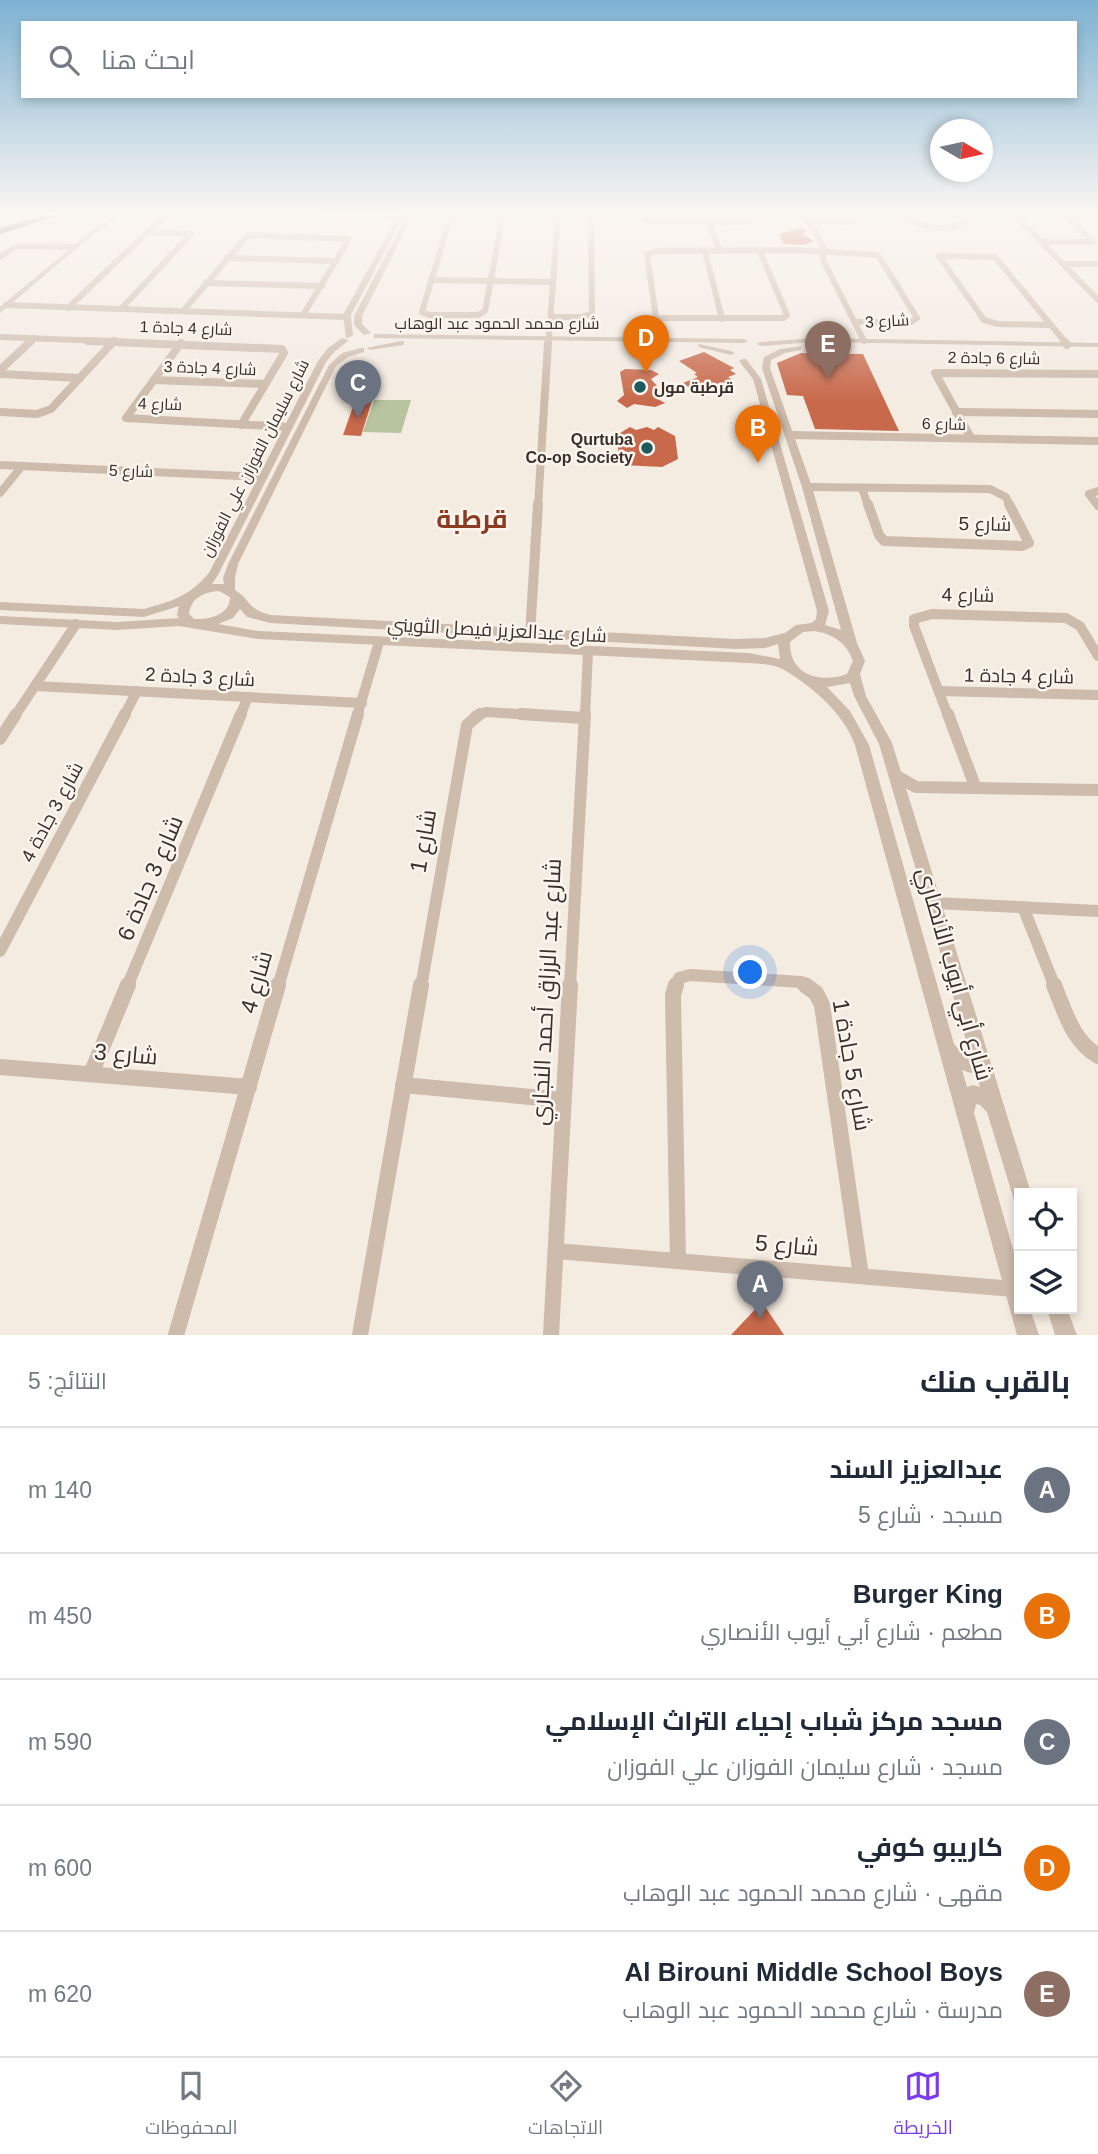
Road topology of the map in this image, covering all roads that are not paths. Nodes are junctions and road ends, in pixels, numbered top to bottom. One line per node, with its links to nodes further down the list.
1 (39, 277): 25 (street)
2 (100, 277): 26 (street)
3 (151, 277): 27 (street)
4 (211, 277): 22 (street)
5 (327, 277): 23 (street)
6 (368, 277): 30 (street)
7 (378, 277): 36 (street)
8 (492, 277): 20 (street)
9 (553, 277): 21 (street)
10 (592, 277): 31 (street)
11 (650, 277): 32 (street)
12 (712, 277): 33 (street)
13 (771, 277): 33 (street)
14 (832, 277): 34 (street, شارع 3)
15 (892, 277): 34 (street, شارع 3)
16 (954, 277): 35 (street)
17 (1012, 277): 35 (street)
18 (1076, 277): 24 (street)
19 (431, 280): 20 (street); 20 (street)
20 (491, 281): 21 (street)
21 (553, 282): 31 (street)
22 (206, 283): 23 (street); 28 (street)
23 (322, 286): 29 (street)
24 (1098, 300)
25 (3, 308): 26 (street)
26 (68, 308): 27 (street)
27 (121, 309): 28 (street)
28 (183, 311): 29 (street)
29 (303, 315): 30 (street)
30 (347, 317): 39 (street)
31 (551, 317): 41 (street)
32 (656, 318): 33 (street); 40 (street)
33 (722, 319)
34 (855, 322): 44 (street, شارع 3)
35 (1051, 325): 49 (street)
36 (372, 334): 39 (street, شارع محمد الحمود عبد الوهاب); 41 (street, شارع محمد الحمود عبد الوهاب); 51 (street)
37 (0, 337): 38 (street, شارع 4 جادة 1)
38 (34, 338): 42 (street, شارع 4 جادة 1); 56 (street)
39 (347, 338): 51 (street); 65 (street, شارع سليمان الفوزان علي الفوزان)
40 (659, 339): 41 (street, شارع محمد الحمود عبد الوهاب); 43 (street, شارع محمد الحمود عبد الوهاب)
41 (549, 340): 51 (street, شارع محمد الحمود عبد الوهاب); 53 (street, شارع محمد الحمود عبد الوهاب); 88 (street)
42 (114, 341): 45 (street, شارع 4 جادة 1); 58 (street)
43 (744, 341): 46 (street, شارع محمد الحمود عبد الوهاب); 53 (street)
44 (864, 341): 46 (street); 47 (street)
45 (181, 343): 59 (street, شارع 4); 60 (street, شارع 4 جادة 1)
46 (761, 344): 54 (street)
47 (895, 345): 48 (street); 54 (street)
48 (913, 345): 49 (street); 52 (street)
49 (1067, 345): 50 (street)
50 (1098, 345)
51 (365, 349): 78 (street, شارع سليمان الفوزان علي الفوزان)
52 (1098, 351)
53 (731, 353): 55 (street)
54 (768, 358): 55 (street); 66 (street)
55 (743, 361): 79 (street)
56 (0, 372): 58 (street)
57 (1098, 374): 62 (street, شارع 6 جادة 2)
58 (80, 377): 61 (street)
59 (154, 380): 60 (street, شارع 4 جادة 3); 64 (street, شارع 4)
60 (265, 384): 64 (street, شارع 4 جادة 1)
61 (0, 412)
62 (956, 412): 63 (street); 67 (street, شارع 6 جادة 2)
63 (1098, 415)
64 (241, 425): 65 (street, شارع 4)
65 (288, 427): 71 (street, شارع سليمان الفوزان علي الفوزان)
66 (790, 435): 67 (street, شارع 6); 72 (street)
67 (971, 439): 68 (street, شارع 6)
68 (1098, 441)
69 (0, 465): 70 (street, شارع 5)
70 (22, 467): 71 (street, شارع 5); 75 (street)
71 (262, 477): 77 (street, شارع سليمان الفوزان علي الفوزان)
72 (807, 487): 73 (street, شارع 5); 80 (street)
73 (862, 488): 73 (street, شارع 5)
74 (1098, 491): 76 (street)
75 (0, 493)
76 (1098, 506)
77 (232, 535): 78 (street); 81 (street, شارع سليمان الفوزان علي الفوزان)
78 (247, 536): 82 (street, شارع سليمان الفوزان علي الفوزان)
79 (804, 540): 80 (street); 87 (street)
80 (822, 540): 91 (street)
81 (195, 594): 82 (street); 83 (street); 86 (street)
82 (234, 594): 86 (street); 88 (street, شارع عبدالعزيز فيصل الثويني)
83 (0, 606)
84 (0, 620): 85 (street, شارع عبدالعزيز فيصل الثويني)
85 (76, 624): 86 (street, شارع عبدالعزيز فيصل الثويني); 96 (street)
86 (196, 624): 90 (street, شارع عبدالعزيز فيصل الثويني)
87 (815, 627): 89 (street); 91 (street)
88 (530, 634): 89 (street, شارع عبدالعزيز فيصل الثويني)
89 (787, 637): 94 (street)
90 (379, 642): 92 (street, شارع عبدالعزيز فيصل الثويني); 101 (street, شارع 4)
91 (852, 644): 95 (street)
92 (588, 652): 94 (street, شارع عبدالعزيز فيصل الثويني); 102 (street, شارع عبد الرزاق أحمد النجاري)
93 (1098, 656): 98 (street, شارع 4)
94 (797, 673): 95 (street); 114 (street, شارع أبي أيوب الأنصاري)
95 (854, 675): 104 (street, شارع أبي أيوب الأنصاري)
96 (35, 686): 97 (street, شارع 3 جادة 2); 103 (street)
97 (137, 691): 100 (street, شارع 3 جادة 2); 112 (street, شارع 3 جادة 4)
98 (939, 691): 99 (street, شارع 4 جادة 1); 105 (street, شارع 4)
99 (1098, 695)
100 (248, 697): 101 (street, شارع 3 جادة 2); 117 (street, شارع 3 جادة 6)
101 (362, 703): 119 (street, شارع 4)
102 (583, 718): 118 (street, شارع 1); 120 (street, شارع عبد الرزاق أحمد النجاري)
103 (0, 740)
104 (893, 772): 106 (street); 108 (street, شارع أبي أيوب الأنصاري)
105 (975, 786): 106 (street); 107 (street)
106 (916, 787): 108 (street)
107 (1098, 790)
108 (901, 801): 109 (street, شارع أبي أيوب الأنصاري)
109 (934, 903): 110 (street); 113 (street, شارع أبي أيوب الأنصاري)
110 (1023, 907): 111 (street); 115 (street)
111 (1098, 911)
112 (0, 951)
113 (978, 1049): 114 (street); 121 (street, شارع أبي أيوب الأنصاري)
114 (950, 1051): 122 (street, شارع أبي أيوب الأنصاري)
115 (1098, 1056)
116 (0, 1067): 117 (street, شارع 3)
117 (91, 1074): 119 (street, شارع 3)
118 (403, 1085): 120 (street); 132 (street, شارع 1)
119 (249, 1087): 131 (street, شارع 4)
120 (563, 1100): 124 (street, شارع عبد الرزاق أحمد النجاري)
121 (995, 1109): 122 (street); 123 (street, شارع أبي أيوب الأنصاري)
122 (966, 1110): 127 (street, شارع أبي أيوب الأنصاري)
123 (1019, 1188)
124 (556, 1251): 125 (street, شارع 5); 133 (street, شارع عبد الرزاق أحمد النجاري)
125 (678, 1261): 126 (street, شارع 5); 126 (street, شارع 5 جادة 1)
126 (861, 1276): 128 (street, شارع 5)
127 (1014, 1286)
128 (1014, 1300)
129 (1022, 1314): 134 (street, شارع أبي أيوب الأنصاري)
130 (1059, 1314): 135 (street)
131 (176, 1335)
132 (360, 1335)
133 (551, 1335)
134 (1028, 1335)
135 (1066, 1335)

